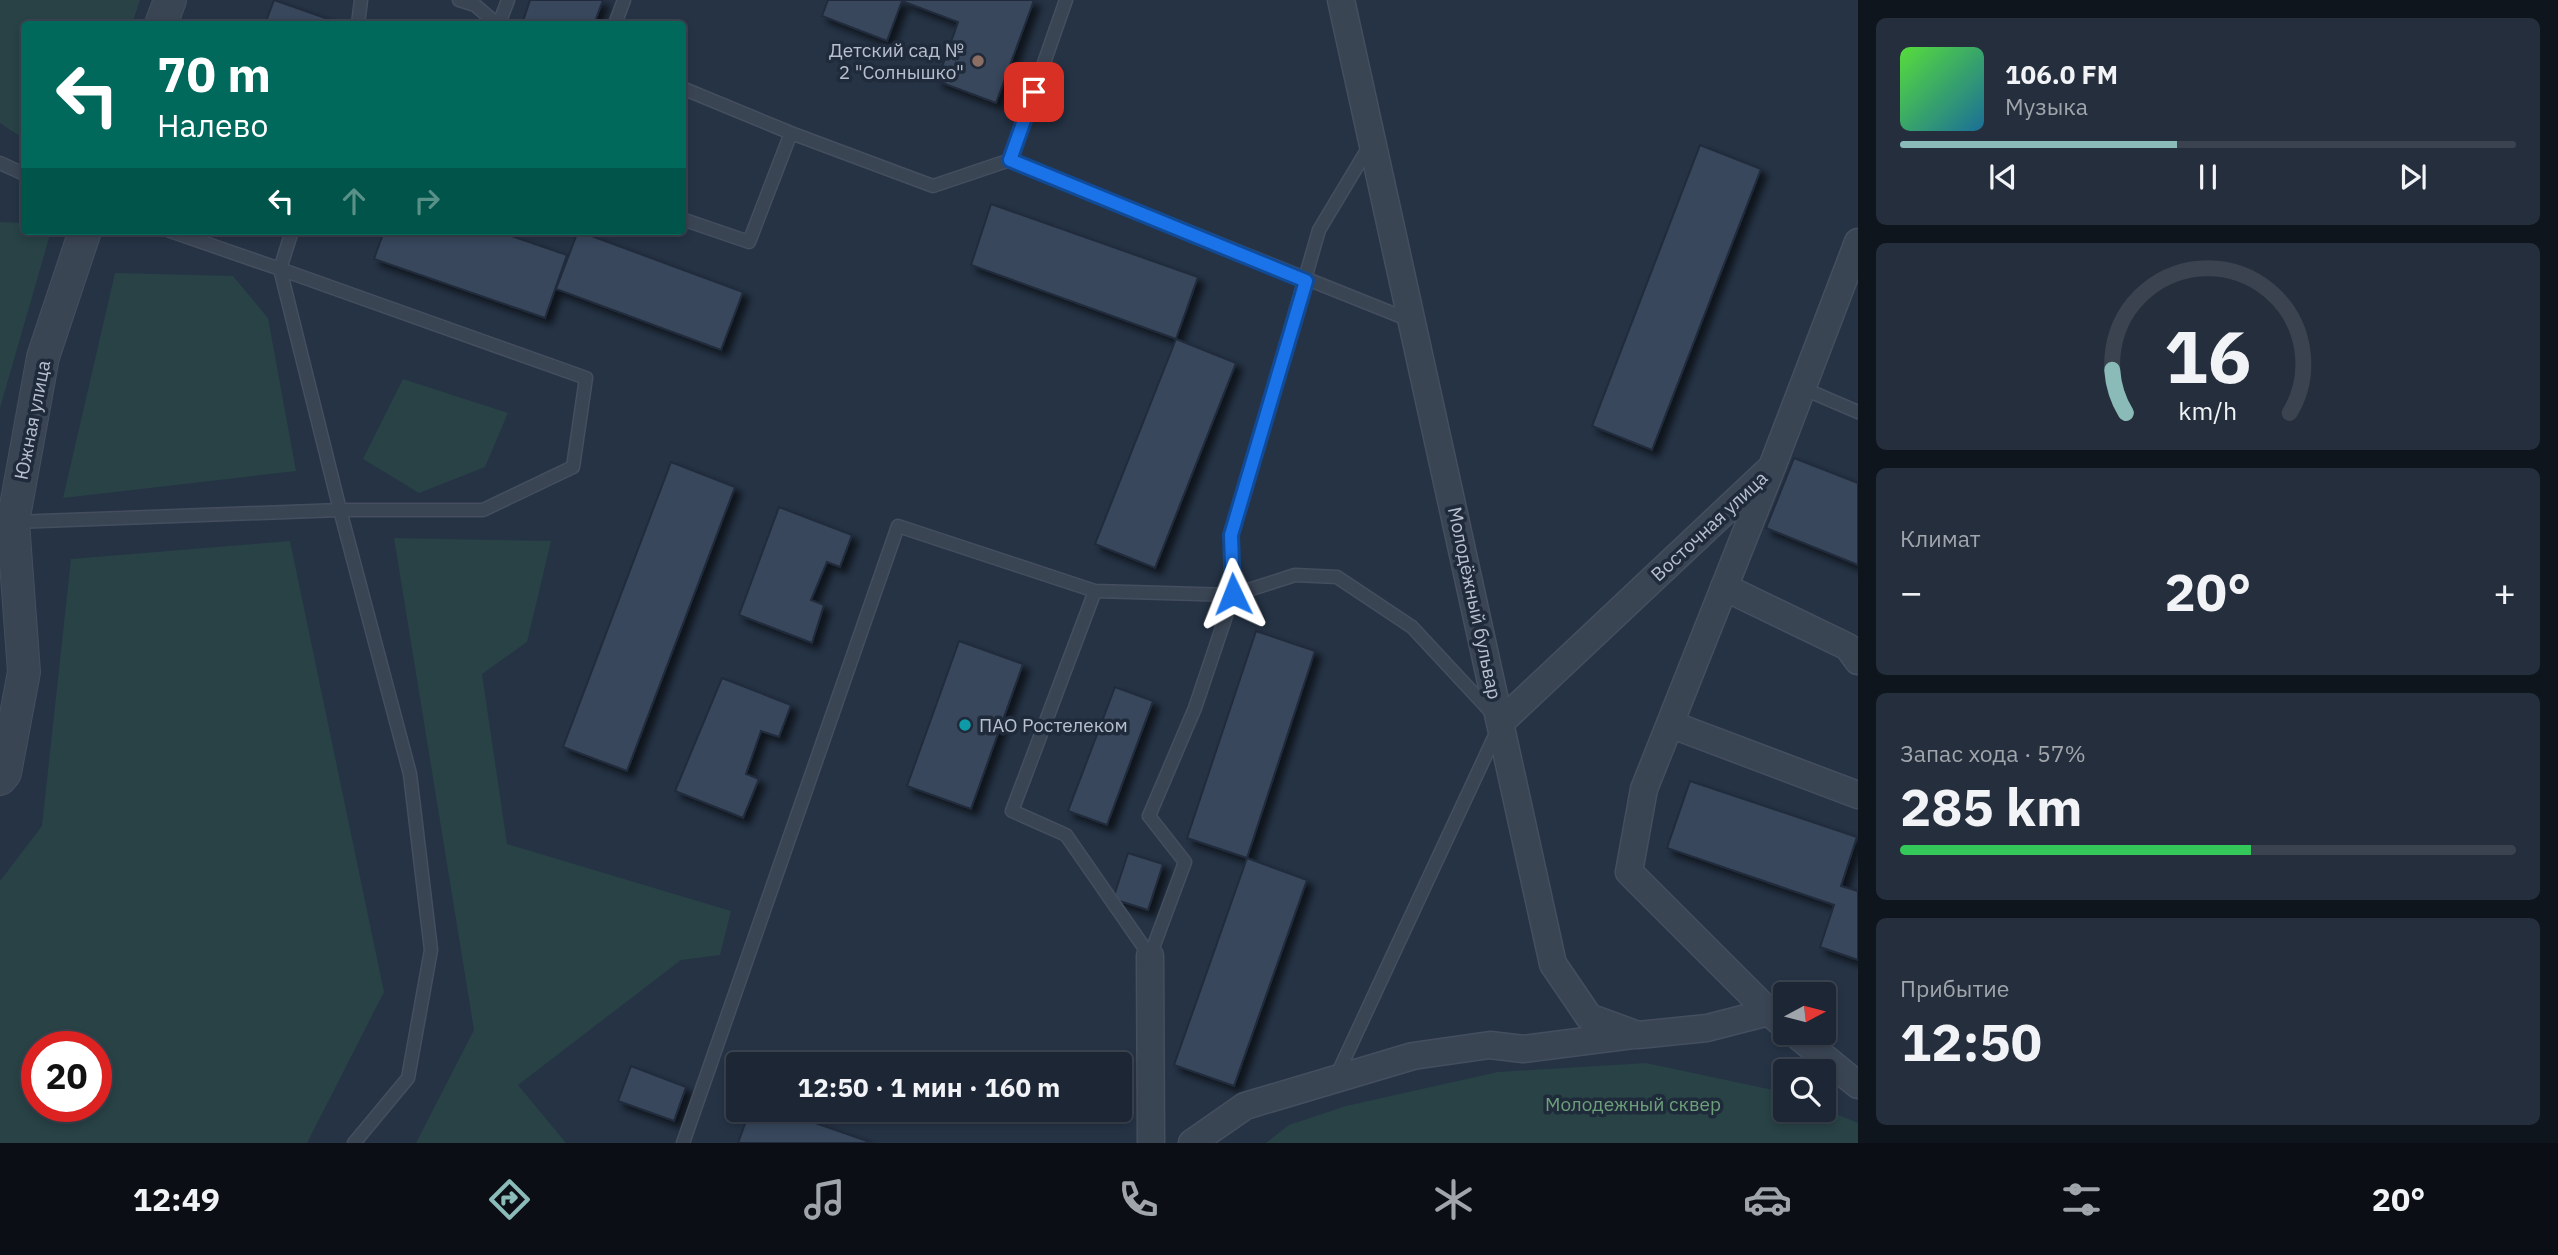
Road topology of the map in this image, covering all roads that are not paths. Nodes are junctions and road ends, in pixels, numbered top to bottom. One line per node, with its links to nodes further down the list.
1 (170, 0): 8 (street)
2 (361, 0): 9 (lane)
3 (459, 0): 10 (lane)
4 (508, 0): 11 (lane)
5 (624, 0): 12 (lane)
6 (1066, 0): 16 (lane)
7 (1341, 0): 15 (street, Молодёжный бульвар)
8 (162, 21)
9 (358, 21)
10 (494, 21)
11 (499, 21)
12 (616, 21)
13 (686, 90): 14 (lane)
14 (791, 133): 16 (lane); 19 (lane)
15 (1373, 142): 25 (lane); 26 (street, Молодёжный бульвар)
16 (1010, 160): 25 (lane)
17 (0, 163): 18 (lane)
18 (21, 173)
19 (686, 220)
20 (84, 235): 31 (street, Южная улица)
21 (182, 235): 24 (lane)
22 (291, 235): 24 (lane)
23 (1858, 242): 27 (street, Восточная улица)
24 (280, 269): 30 (lane); 30 (lane)
25 (1306, 281): 26 (lane); 34 (lane)
26 (1412, 321): 36 (street, Молодёжный бульвар)
27 (1802, 388): 28 (lane); 29 (street, Восточная улица)
28 (1858, 412)
29 (1772, 467): 32 (street); 36 (street, Восточная улица)
30 (340, 510): 31 (lane); 47 (lane)
31 (13, 522): 38 (street, Южная улица)
32 (1724, 587): 35 (street); 37 (street)
33 (1095, 591): 34 (lane); 40 (lane); 48 (lane)
34 (1233, 594): 36 (lane); 40 (lane)
35 (1858, 661)
36 (1501, 722): 43 (street, Молодёжный бульвар); 45 (lane)
37 (1670, 724): 39 (street); 41 (street)
38 (0, 779)
39 (1858, 795)
40 (1150, 956): 49 (street)
41 (1773, 1015)
42 (1773, 1020): 43 (street, Молодёжный бульвар)
43 (1638, 1035): 45 (street)
44 (1809, 1045): 46 (street)
45 (1334, 1081): 50 (street)
46 (1858, 1085)
47 (354, 1143)
48 (683, 1143)
49 (1151, 1143)
50 (1192, 1143)

